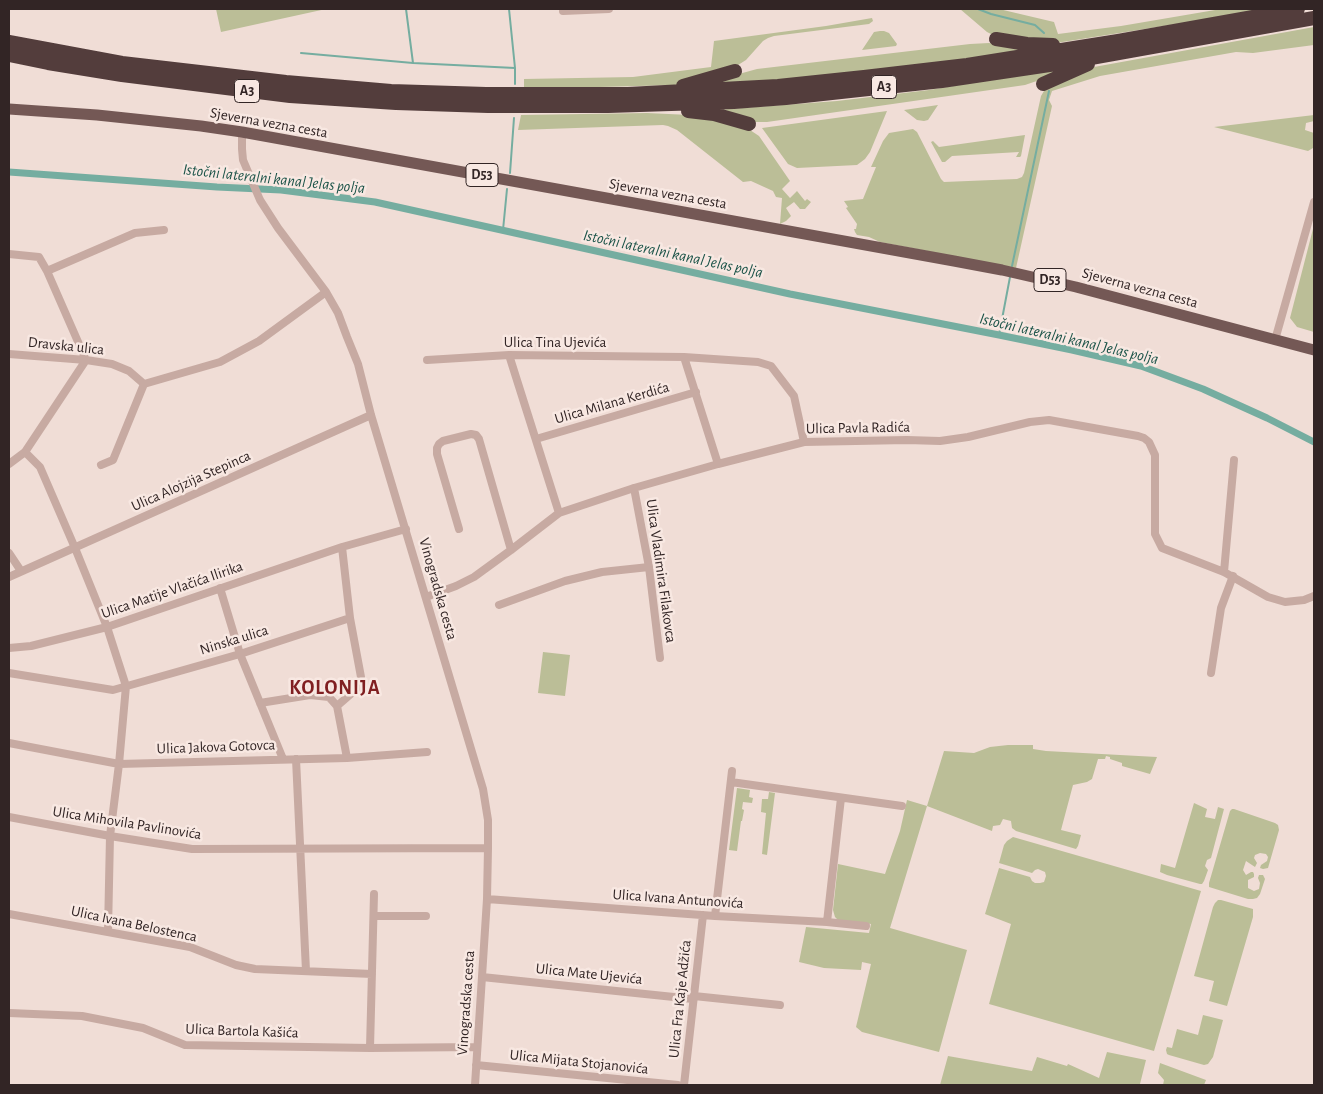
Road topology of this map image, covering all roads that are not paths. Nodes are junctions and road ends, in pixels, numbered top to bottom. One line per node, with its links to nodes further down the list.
1 (586, 9): 2 (street); 4 (street)
2 (609, 9)
3 (1298, 9): 7 (highway, A3)
4 (563, 11)
5 (1314, 18): 9 (highway, A3)
6 (996, 39): 7 (highway)
7 (1118, 41): 13 (highway, A3)
8 (9, 42): 13 (highway, A3)
9 (1158, 46): 12 (highway); 14 (highway, A3)
10 (9, 55): 14 (highway, A3)
11 (735, 71): 13 (highway)
12 (1043, 84)
13 (628, 94)
14 (608, 106): 16 (highway)
15 (9, 109): 17 (main road, Sjeverna vezna cesta / D53)
16 (749, 124)
17 (242, 132): 22 (street, Vinogradska cesta); 23 (main road, Sjeverna vezna cesta / D53)
18 (1314, 202): 23 (street)
19 (164, 230): 21 (street)
20 (9, 254): 21 (street)
21 (47, 271): 28 (street)
22 (326, 292): 30 (street); 32 (street, Vinogradska cesta)
23 (1275, 340): 24 (main road, Sjeverna vezna cesta / D53)
24 (1314, 350)
25 (9, 354): 28 (street, Dravska ulica)
26 (509, 355): 27 (street, Ulica Tina Ujevića); 29 (street, Ulica Tina Ujevića); 33 (street)
27 (684, 357): 31 (street); 34 (street, Ulica Tina Ujevića)
28 (86, 360): 30 (street, Dravska ulica); 35 (street)
29 (427, 360)
30 (144, 384): 39 (street)
31 (696, 392): 33 (street, Ulica Milana Kerdića); 38 (street)
32 (371, 415): 42 (street, Vinogradska cesta); 45 (street, Ulica Alojzija Stepinca)
33 (536, 440): 41 (street)
34 (804, 442): 38 (street, Ulica Pavla Radića); 50 (street, Ulica Pavla Radića)
35 (25, 452): 37 (street); 45 (street)
36 (1234, 460): 50 (street)
37 (9, 464)
38 (718, 464): 40 (street, Ulica Pavla Radića)
39 (101, 465)
40 (634, 488): 41 (street, Ulica Pavla Radića); 48 (street, Ulica Vladimira Filakovca)
41 (559, 513): 46 (street, Ulica Pavla Radića)
42 (406, 529): 44 (street, Ulica Matije Vlačića Ilirika); 55 (street, Vinogradska cesta)
43 (459, 529): 46 (street)
44 (342, 547): 53 (street, Ulica Matije Vlačića Ilirika); 57 (street)
45 (75, 548): 49 (street, Ulica Alojzija Stepinca); 58 (street)
46 (511, 550): 55 (street, Ulica Pavla Radića)
47 (9, 553): 49 (street)
48 (649, 567): 56 (street); 61 (street, Ulica Vladimira Filakovca)
49 (21, 571): 51 (street, Ulica Alojzija Stepinca)
50 (1224, 572): 52 (street)
51 (9, 576)
52 (1233, 576): 54 (street); 63 (street)
53 (220, 588): 58 (street, Ulica Matije Vlačića Ilirika); 60 (street)
54 (1314, 596)
55 (426, 597): 80 (street, Vinogradska cesta)
56 (499, 605)
57 (350, 618): 60 (street, Ninska ulica); 66 (street)
58 (107, 627): 59 (street, Ulica Matije Vlačića Ilirika); 64 (street)
59 (9, 648)
60 (240, 654): 64 (street, Ninska ulica); 65 (street)
61 (660, 658)
62 (9, 673): 64 (street, Ninska ulica)
63 (1211, 673)
64 (126, 686): 72 (street)
65 (260, 703): 66 (street); 70 (street)
66 (337, 706): 69 (street)
67 (9, 743): 72 (street, Ulica Jakova Gotovca)
68 (426, 752): 69 (street, Ulica Jakova Gotovca)
69 (347, 758): 71 (street, Ulica Jakova Gotovca)
70 (283, 759): 71 (street, Ulica Jakova Gotovca); 72 (street, Ulica Jakova Gotovca)
71 (296, 759): 79 (street)
72 (120, 764): 78 (street)
73 (732, 771): 74 (street)
74 (731, 782): 75 (street); 87 (street)
75 (841, 798): 76 (street); 88 (street)
76 (902, 806)
77 (9, 817): 78 (street, Ulica Mihovila Pavlinovića)
78 (110, 836): 79 (street, Ulica Mihovila Pavlinovića); 90 (street)
79 (301, 848): 80 (street, Ulica Mihovila Pavlinovića); 91 (street)
80 (488, 848): 82 (street, Vinogradska cesta)
81 (374, 894): 85 (street)
82 (487, 899): 84 (street, Ulica Ivana Antunovića); 93 (street, Vinogradska cesta)
83 (9, 914): 90 (street, Ulica Ivana Belostenca)
84 (703, 915): 87 (street, Ulica Ivana Antunovića); 94 (street, Ulica Fra Kaje Adžića)
85 (374, 916): 86 (street); 92 (street)
86 (426, 916)
87 (715, 916): 88 (street, Ulica Ivana Antunovića)
88 (827, 922): 89 (street, Ulica Ivana Antunovića)
89 (866, 926)
90 (108, 931): 91 (street, Ulica Ivana Belostenca)
91 (306, 971): 92 (street, Ulica Ivana Belostenca)
92 (372, 974): 98 (street)
93 (482, 976): 94 (street, Ulica Mate Ujevića); 97 (street, Vinogradska cesta)
94 (694, 997): 95 (street, Ulica Mate Ujevića); 102 (street, Ulica Fra Kaje Adžića)
95 (780, 1005)
96 (9, 1013): 98 (street, Ulica Bartola Kašića)
97 (477, 1047): 98 (street, Ulica Bartola Kašića); 99 (street, Vinogradska cesta)
98 (370, 1048)
99 (476, 1065): 100 (street, Vinogradska cesta); 101 (street, Ulica Mijata Stojanovića)
100 (475, 1085)
101 (678, 1085)
102 (684, 1085)

